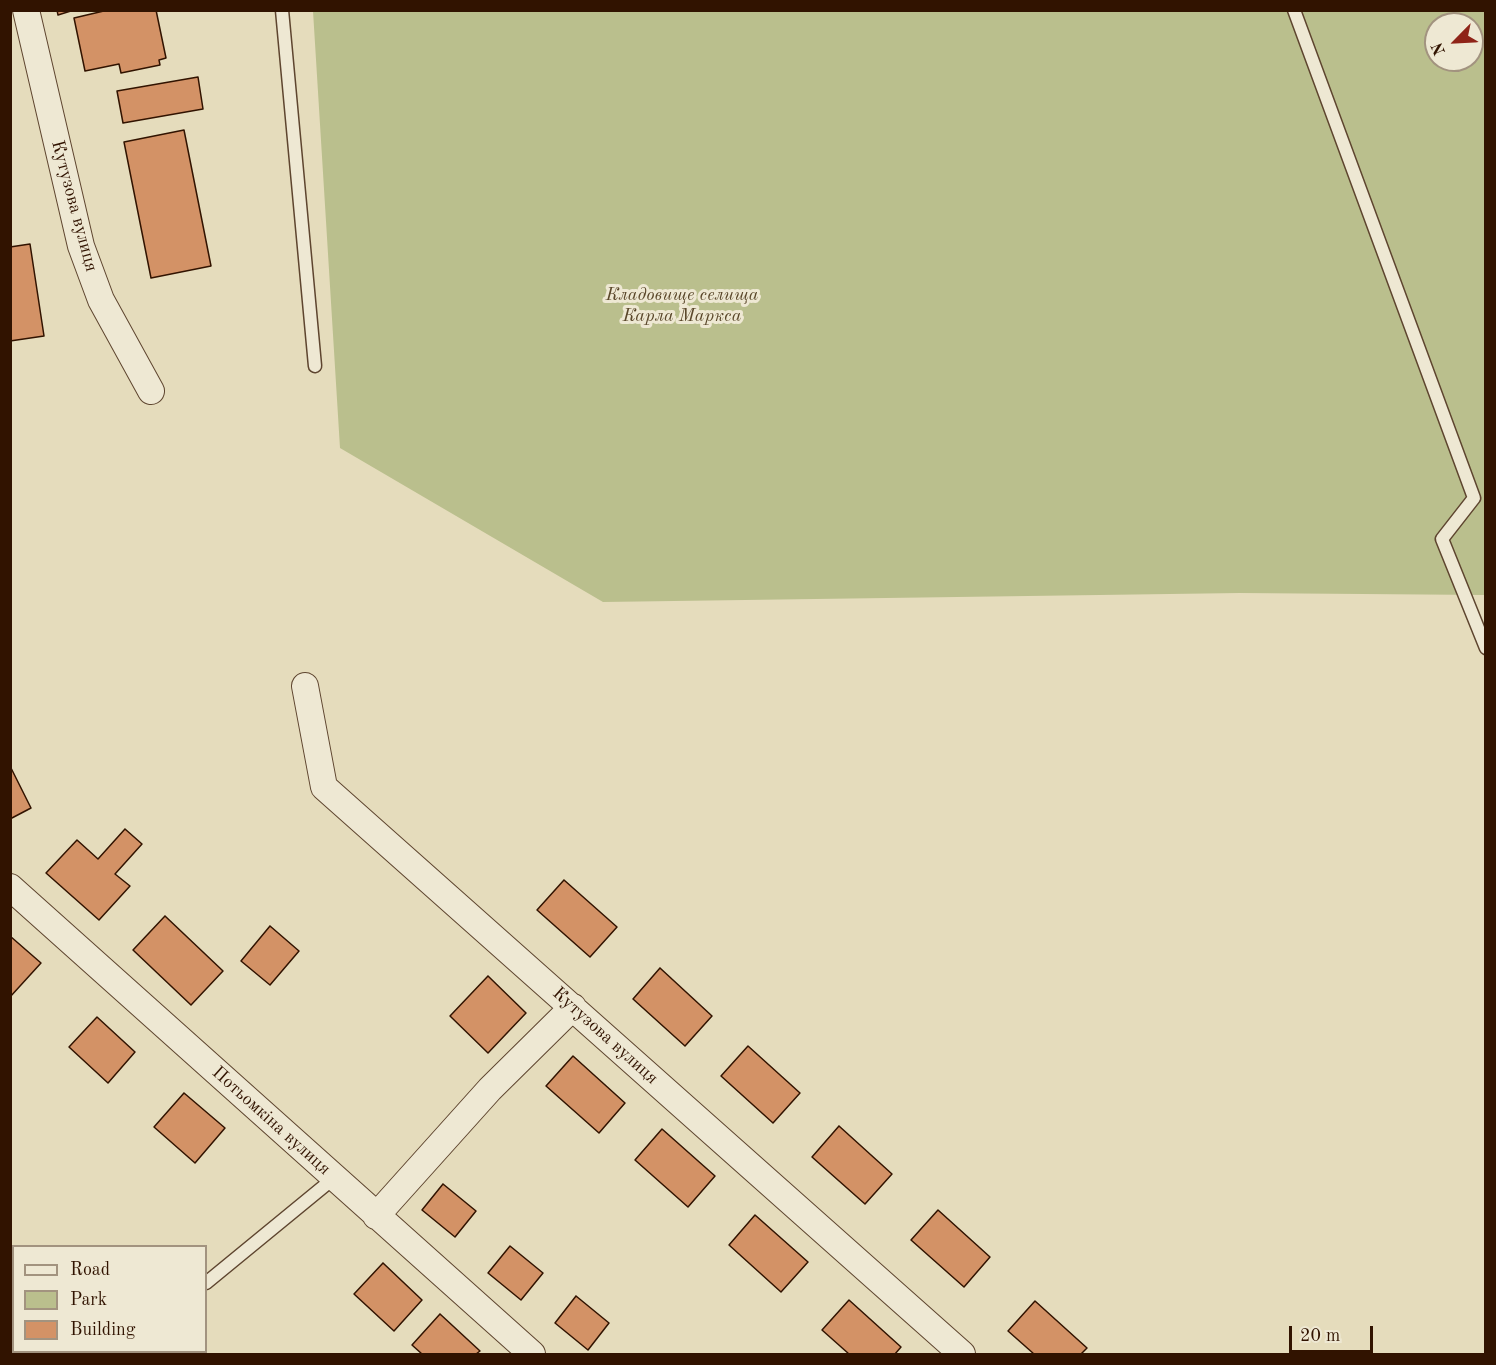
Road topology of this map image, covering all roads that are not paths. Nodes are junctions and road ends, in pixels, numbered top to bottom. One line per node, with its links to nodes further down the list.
1 (26, 10): 5 (street, Кутузова вулиця)
2 (282, 10): 4 (lane)
3 (1294, 10): 6 (lane)
4 (315, 366)
5 (151, 391)
6 (1485, 648)
7 (305, 686): 9 (street, Кутузова вулиця)
8 (10, 887): 10 (street, Потьомкіна вулиця)
9 (573, 1007): 11 (street); 14 (street, Кутузова вулиця)
10 (334, 1178): 11 (street, Потьомкіна вулиця); 12 (lane)
11 (376, 1216): 13 (street, Потьомкіна вулиця)
12 (207, 1282)
13 (532, 1354)
14 (962, 1354)

